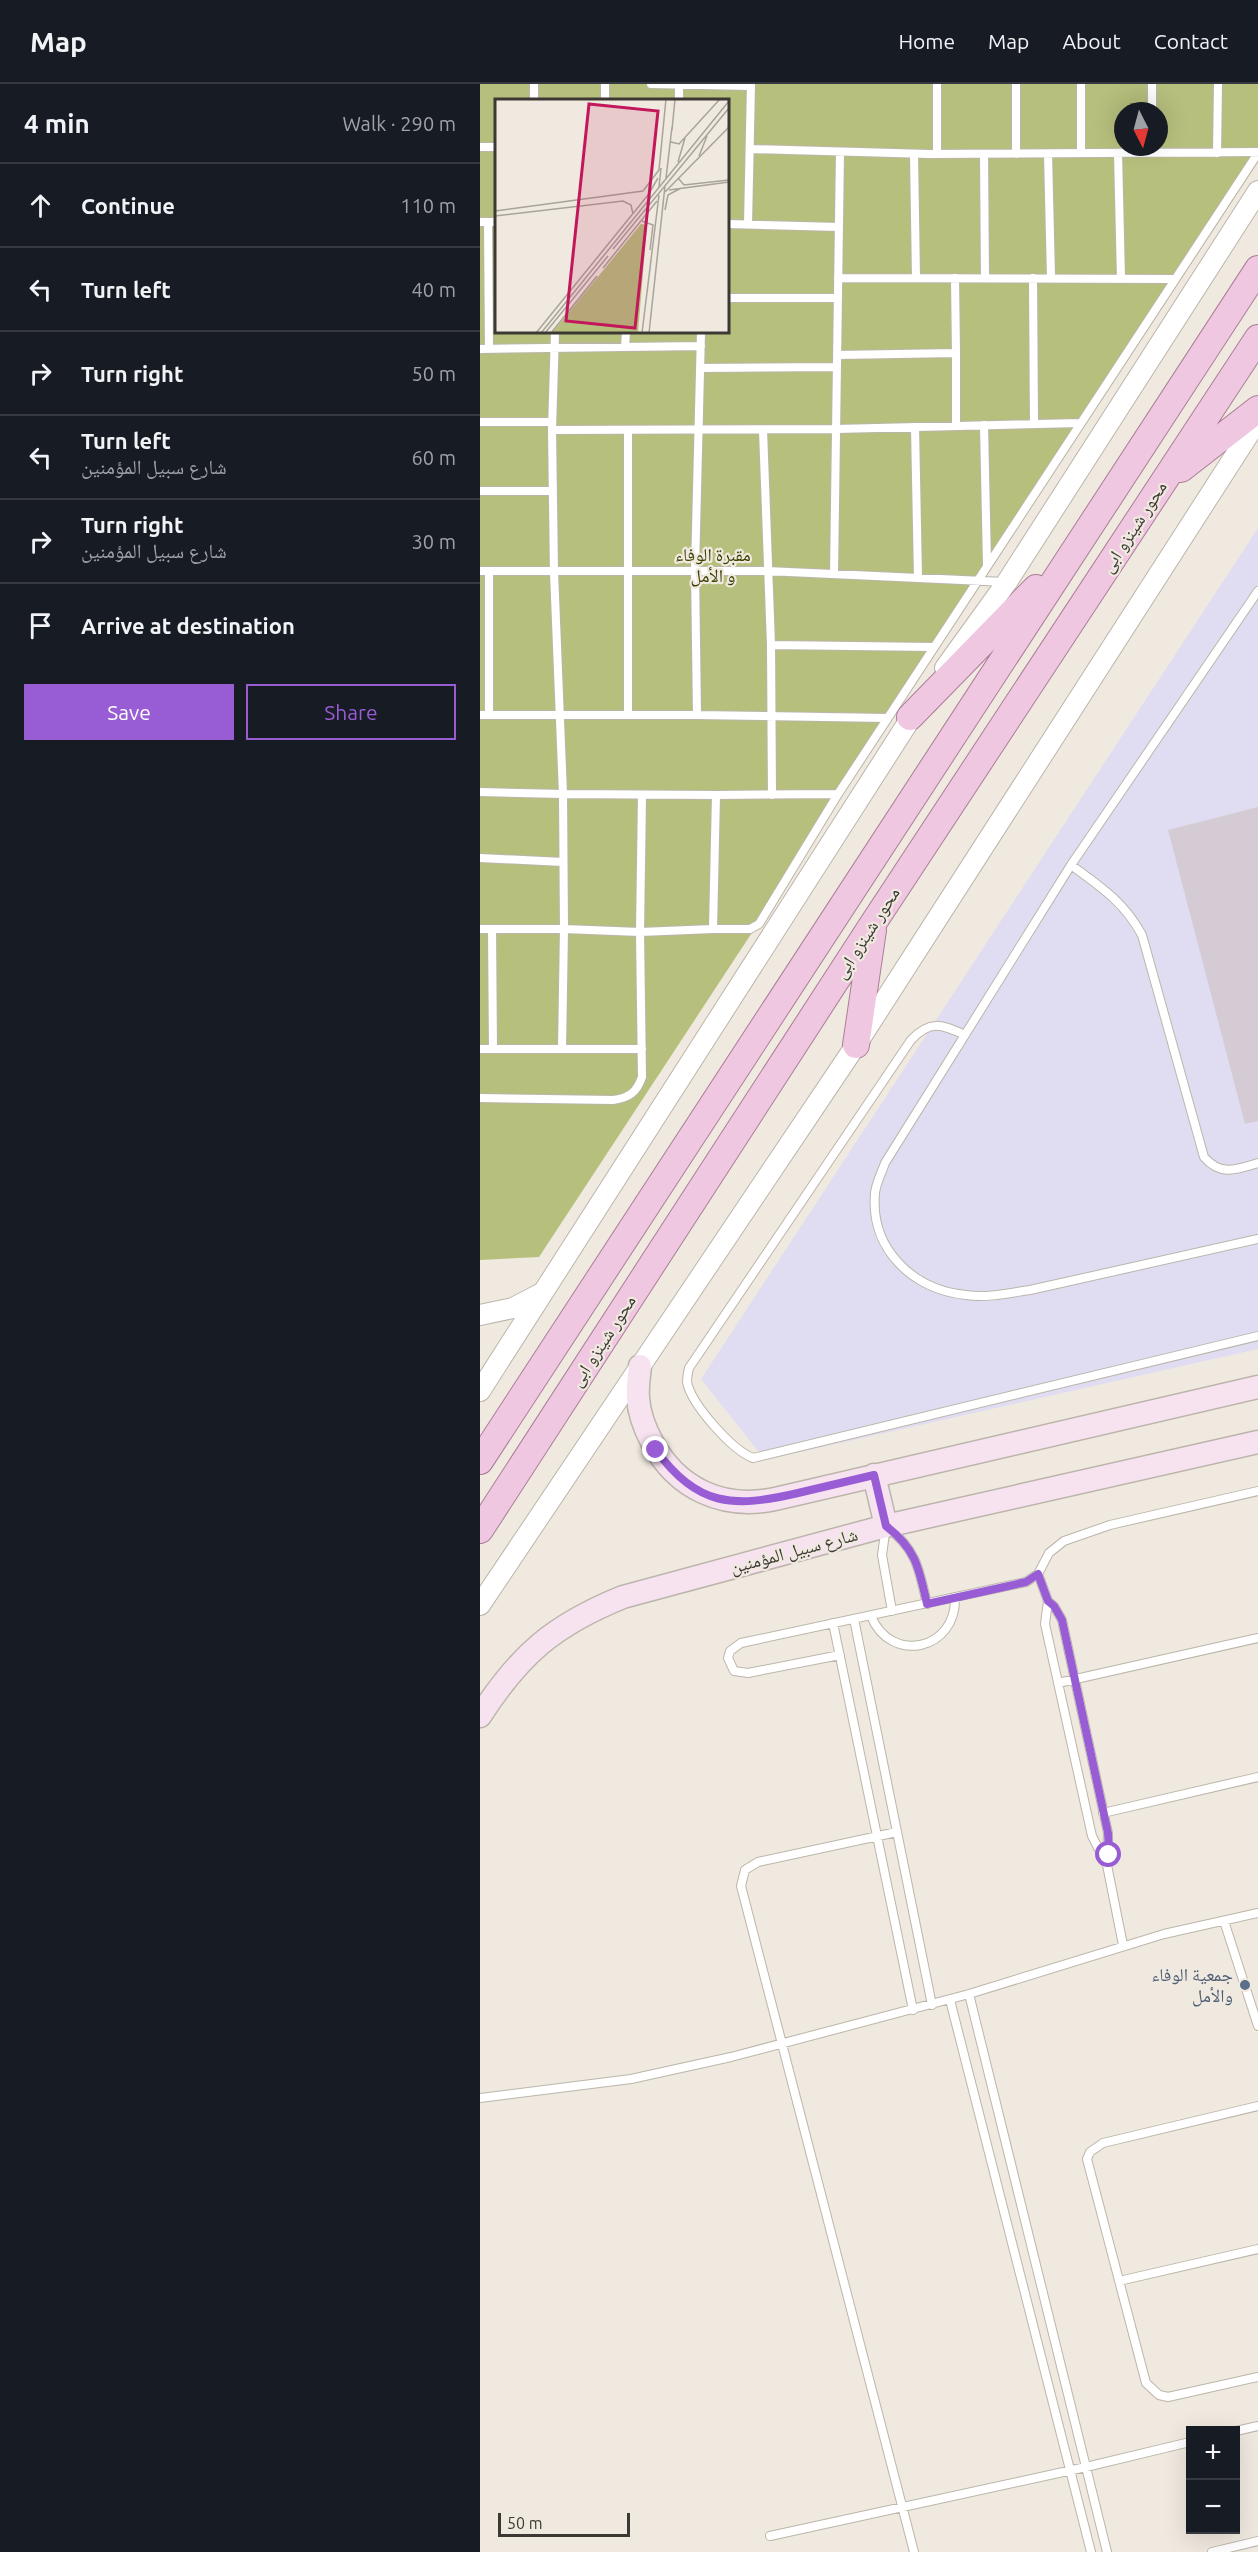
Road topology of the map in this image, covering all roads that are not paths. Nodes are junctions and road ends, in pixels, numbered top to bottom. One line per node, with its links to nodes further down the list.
1 (651, 84): 7 (lane)
2 (937, 84): 18 (lane)
3 (1016, 84): 20 (lane)
4 (1081, 84): 13 (lane)
5 (1152, 84): 9 (lane)
6 (1218, 84): 15 (lane)
7 (679, 85): 8 (lane)
8 (751, 85): 10 (lane)
9 (1152, 102)
10 (750, 149): 12 (lane); 26 (lane)
11 (1168, 151): 15 (lane)
12 (840, 152): 17 (lane); 27 (lane)
13 (1081, 153): 14 (lane); 21 (lane)
14 (1114, 153)
15 (1216, 153): 16 (lane)
16 (1258, 153): 36 (lane)
17 (914, 154): 18 (lane); 30 (lane)
18 (936, 154): 19 (lane)
19 (984, 154): 20 (lane); 32 (lane)
20 (1016, 154): 21 (lane)
21 (1048, 154): 34 (lane)
22 (1118, 156): 35 (lane)
23 (1258, 191): 78 (street)
24 (488, 222): 47 (lane)
25 (729, 224): 26 (lane)
26 (748, 224): 27 (lane)
27 (839, 227): 29 (lane)
28 (1258, 269): 68 (main road, محور شينزو ابى)
29 (838, 278): 30 (lane); 38 (lane)
30 (916, 278): 31 (lane)
31 (956, 278): 32 (lane); 48 (lane)
32 (985, 278): 33 (lane)
33 (1033, 278): 34 (lane); 56 (lane)
34 (1051, 278): 35 (lane)
35 (1121, 279): 36 (lane)
36 (1175, 279): 55 (lane)
37 (729, 298): 38 (lane)
38 (838, 298): 49 (lane)
39 (555, 333): 45 (lane)
40 (626, 333): 44 (lane)
41 (701, 333): 43 (lane)
42 (1258, 338): 65 (main road, محور شينزو ابى)
43 (701, 346): 44 (lane); 51 (lane)
44 (626, 347): 45 (lane)
45 (554, 348): 47 (lane); 58 (lane)
46 (480, 349): 47 (lane)
47 (489, 349)
48 (956, 353): 49 (lane); 59 (lane)
49 (837, 355): 50 (lane)
50 (837, 367): 51 (lane); 62 (lane)
51 (700, 368): 61 (lane)
52 (1258, 410): 65 (main road)
53 (1258, 420): 105 (street)
54 (480, 422): 58 (lane)
55 (1080, 423): 56 (lane); 69 (lane)
56 (1034, 424): 57 (lane)
57 (984, 425): 59 (lane); 69 (lane)
58 (552, 426): 63 (lane); 67 (lane)
59 (956, 426): 60 (lane)
60 (915, 427): 62 (lane); 76 (lane)
61 (698, 429): 63 (lane); 64 (lane); 70 (lane)
62 (836, 429): 64 (lane); 75 (lane)
63 (628, 430): 74 (lane)
64 (763, 430): 71 (lane)
65 (1164, 482): 98 (main road, محور شينزو ابى)
66 (480, 491): 67 (lane)
67 (553, 491): 73 (lane)
68 (1076, 547): 88 (main road); 120 (main road, محور شينزو ابى)
69 (987, 565): 77 (lane)
70 (695, 569): 71 (lane); 74 (lane); 85 (lane)
71 (767, 571): 75 (lane); 80 (lane)
72 (484, 572): 73 (lane); 83 (lane)
73 (554, 572): 74 (lane); 87 (lane)
74 (628, 572): 84 (lane)
75 (834, 574): 76 (lane)
76 (918, 577): 77 (lane)
77 (978, 580): 78 (lane); 81 (lane)
78 (1007, 582): 88 (street)
79 (1258, 591): 97 (lane)
80 (771, 645): 81 (lane); 86 (lane)
81 (934, 647): 88 (lane)
82 (480, 715): 83 (lane)
83 (489, 715): 87 (lane)
84 (628, 715): 85 (lane); 87 (lane)
85 (697, 715): 86 (lane)
86 (772, 715): 88 (lane); 94 (lane)
87 (561, 716): 90 (lane)
88 (899, 718): 91 (lane); 113 (street)
89 (480, 792): 90 (lane)
90 (564, 794): 92 (lane); 96 (lane)
91 (838, 794): 94 (lane); 102 (lane)
92 (642, 795): 93 (lane); 103 (lane)
93 (716, 795): 94 (lane); 102 (lane)
94 (772, 795)
95 (480, 858): 96 (lane)
96 (563, 862): 101 (lane)
97 (1071, 865): 104 (lane); 111 (lane)
98 (874, 922): 105 (main road); 124 (main road, محور شينزو ابى)
99 (480, 928): 100 (lane)
100 (492, 929): 101 (lane); 107 (lane)
101 (564, 929): 103 (lane); 108 (lane)
102 (713, 929): 103 (lane)
103 (640, 932): 109 (lane)
104 (965, 1035): 112 (lane); 115 (lane)
105 (856, 1045): 116 (street)
106 (480, 1049): 107 (lane)
107 (493, 1049): 108 (lane)
108 (562, 1049): 109 (lane)
109 (642, 1049): 110 (lane)
110 (480, 1098)
111 (1258, 1163)
112 (1258, 1239)
113 (544, 1292): 114 (street); 118 (street)
114 (480, 1315)
115 (1258, 1336)
116 (640, 1366): 121 (main road); 129 (street)
117 (1258, 1387): 121 (main road)
118 (480, 1391)
119 (1258, 1442): 123 (main road, شارع سبيل المؤمنين)
120 (480, 1461)
121 (874, 1475): 123 (main road)
122 (1258, 1491): 125 (lane)
123 (886, 1526): 128 (lane); 130 (lane); 138 (main road, شارع سبيل المؤمنين)
124 (480, 1530)
125 (1038, 1574): 126 (lane); 127 (lane)
126 (955, 1597): 128 (lane); 131 (lane)
127 (1048, 1601): 136 (lane); 137 (lane)
128 (927, 1604): 130 (lane)
129 (480, 1605)
130 (892, 1611): 131 (lane)
131 (871, 1616): 132 (lane)
132 (854, 1619): 133 (lane); 141 (lane)
133 (833, 1623): 135 (lane); 135 (lane)
134 (1258, 1638): 136 (lane)
135 (840, 1655): 142 (lane)
136 (1074, 1679): 137 (lane); 140 (lane)
137 (1058, 1683): 143 (lane)
138 (480, 1716)
139 (1258, 1777): 140 (lane)
140 (1103, 1813): 143 (lane)
141 (897, 1832): 142 (lane); 149 (lane)
142 (877, 1837): 150 (lane); 152 (lane)
143 (1107, 1865): 146 (lane)
144 (1258, 1913): 145 (lane)
145 (1224, 1921): 146 (lane); 151 (lane)
146 (1123, 1945): 147 (lane)
147 (969, 1994): 148 (lane); 161 (lane)
148 (950, 2000): 149 (lane); 162 (lane)
149 (932, 2005): 150 (lane)
150 (913, 2010): 152 (lane)
151 (1258, 2026)
152 (781, 2044): 153 (lane); 163 (lane)
153 (480, 2098)
154 (1258, 2106): 156 (lane)
155 (1258, 2249): 156 (lane)
156 (1119, 2281): 157 (lane)
157 (1258, 2377)
158 (1258, 2426): 159 (lane)
159 (1240, 2431)
160 (1186, 2443): 161 (lane)
161 (1086, 2467): 162 (lane); 168 (lane)
162 (1071, 2471): 163 (lane); 167 (lane)
163 (902, 2508): 164 (lane); 166 (lane)
164 (770, 2536)
165 (1258, 2541): 169 (lane)
166 (914, 2552)
167 (1091, 2552)
168 (1107, 2552)
169 (1212, 2552)

